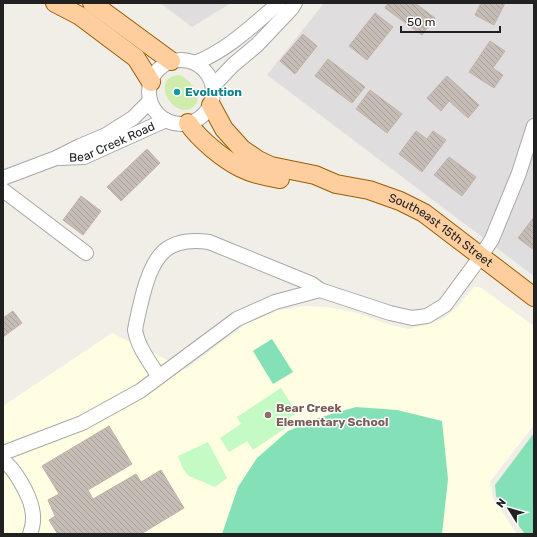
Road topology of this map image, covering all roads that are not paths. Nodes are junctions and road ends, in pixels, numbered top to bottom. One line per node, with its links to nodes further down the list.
1 (55, 3): 7 (main road)
2 (92, 3): 5 (main road)
3 (279, 3): 6 (street)
4 (294, 3): 8 (street)
5 (171, 61): 6 (street); 7 (street)
6 (195, 63): 8 (street)
7 (151, 82): 9 (street)
8 (213, 86): 10 (street)
9 (150, 101): 11 (street); 14 (street, Bear Creek Road)
10 (211, 105): 12 (street); 16 (main road, Southeast 15th Street)
11 (166, 120): 12 (street); 14 (street, Bear Creek Road)
12 (188, 123): 16 (main road, Southeast 15th Street)
13 (534, 126): 19 (street)
14 (56, 158): 15 (street, Bear Creek Road)
15 (3, 178)
16 (336, 184): 19 (main road, Southeast 15th Street)
17 (3, 190): 18 (street)
18 (86, 253)
19 (481, 256): 20 (street); 21 (main road, Southeast 15th Street)
20 (320, 290): 22 (street); 22 (street)
21 (534, 297)
22 (159, 377): 23 (street)
23 (3, 453)
24 (3, 461): 25 (street)
25 (30, 534)

